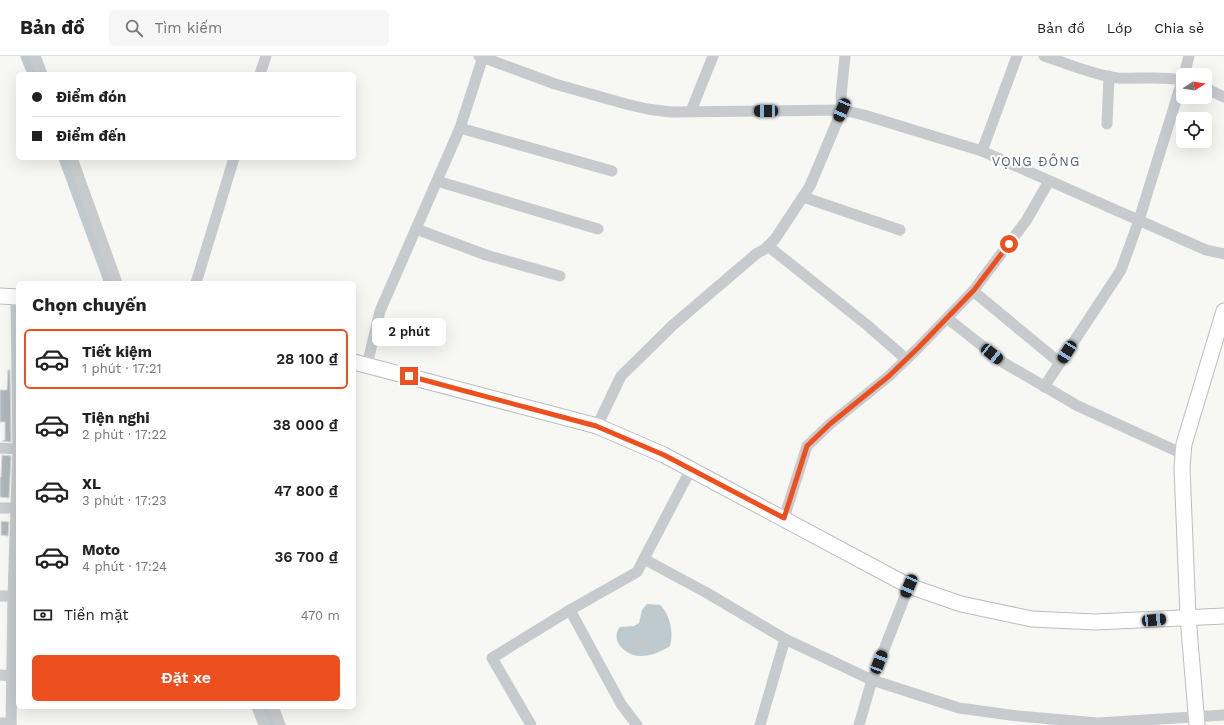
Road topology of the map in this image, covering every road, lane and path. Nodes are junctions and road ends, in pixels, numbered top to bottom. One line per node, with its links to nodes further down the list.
1 (35, 56): 10 (street)
2 (266, 56): 11 (street)
3 (713, 56): 18 (street)
4 (845, 56): 17 (street)
5 (1017, 56): 21 (street)
6 (1044, 56): 12 (street)
7 (1189, 56): 9 (street)
8 (481, 57): 18 (street); 20 (street)
9 (1186, 68)
10 (41, 72)
11 (261, 72)
12 (1109, 76): 13 (street); 19 (street)
13 (1176, 78)
14 (1212, 91): 15 (street)
15 (1224, 97)
16 (1176, 101): 28 (street)
17 (842, 110): 18 (street); 21 (street); 27 (street)
18 (691, 111)
19 (1107, 124)
20 (460, 128): 24 (street); 25 (street)
21 (982, 151): 26 (street)
22 (73, 160): 35 (street)
23 (233, 160): 36 (street)
24 (612, 171)
25 (437, 181): 29 (street); 30 (street)
26 (1049, 181): 28 (street); 37 (street)
27 (803, 196): 31 (street); 32 (street)
28 (1139, 220): 33 (street); 44 (street)
29 (416, 229): 34 (street); 43 (street)
30 (598, 229)
31 (900, 230)
32 (768, 246): 42 (street); 46 (street)
33 (1224, 254)
34 (560, 276)
35 (116, 281)
36 (197, 281)
37 (974, 290): 41 (street); 44 (street)
38 (0, 296): 39 (street)
39 (16, 297)
40 (1224, 311): 49 (street)
41 (948, 318): 42 (street); 45 (street)
42 (906, 359): 53 (street)
43 (360, 363): 46 (street)
44 (1060, 363): 45 (street)
45 (1044, 387): 49 (street)
46 (596, 426): 50 (street)
47 (0, 448): 48 (street)
48 (16, 449)
49 (1183, 454): 60 (street)
50 (691, 469): 53 (street); 54 (street)
51 (0, 508): 52 (street)
52 (16, 508): 57 (street)
53 (784, 518): 55 (street)
54 (644, 559): 58 (street); 61 (street)
55 (909, 586): 60 (street); 64 (street)
56 (0, 596): 57 (street)
57 (13, 596): 62 (street)
58 (570, 610): 73 (street); 74 (street)
59 (1224, 616): 60 (street)
60 (1188, 617): 68 (street)
61 (785, 638): 64 (street); 75 (street)
62 (14, 669): 63 (street); 69 (street)
63 (0, 675)
64 (872, 680): 70 (street); 76 (street)
65 (258, 709): 71 (street)
66 (275, 709): 72 (street)
67 (1224, 715): 68 (street)
68 (1197, 721): 70 (street)
69 (7, 724)
70 (1101, 724)
71 (264, 725)
72 (280, 725)
73 (530, 725)
74 (636, 725)
75 (760, 725)
76 (859, 725)

